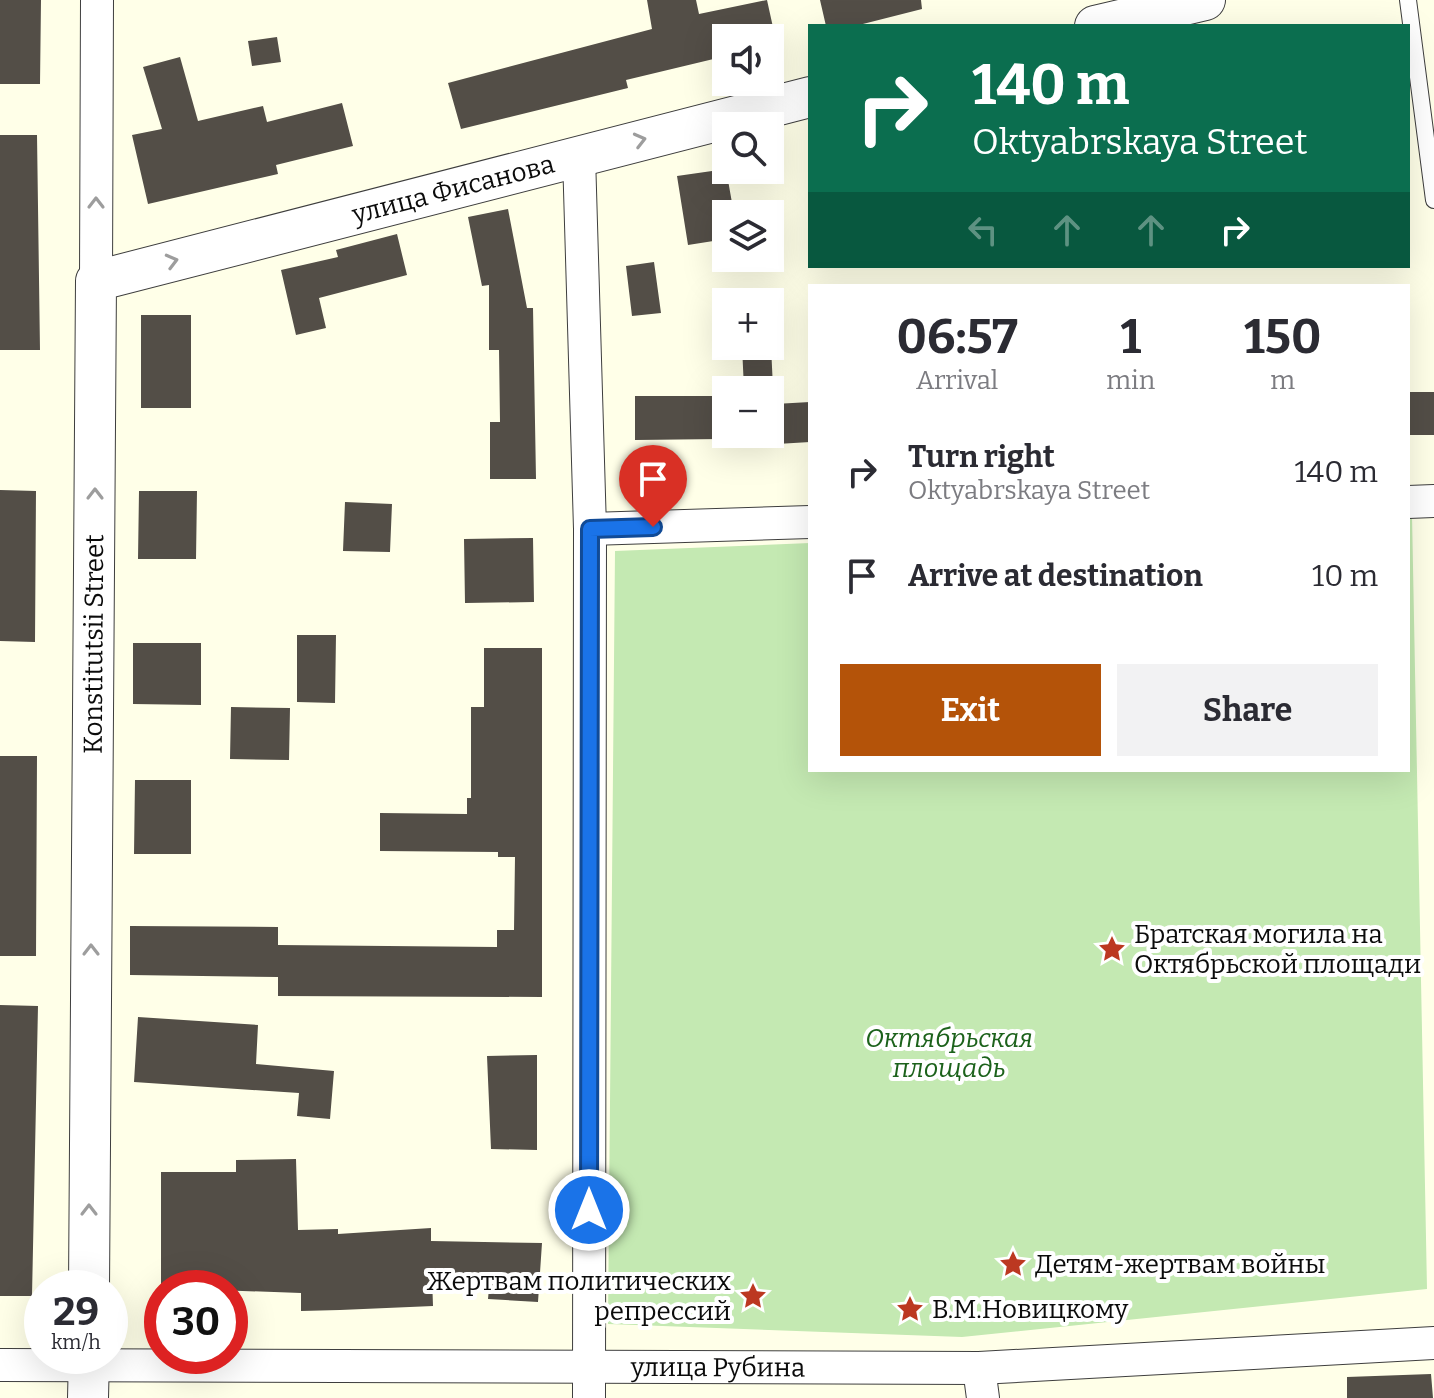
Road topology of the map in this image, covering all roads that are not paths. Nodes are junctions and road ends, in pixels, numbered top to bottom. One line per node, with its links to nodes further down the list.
1 (97, 0): 8 (street, Konstitutsii Street, one-way to 1)
2 (1205, 0): 4 (street)
3 (1408, 0): 7 (lane)
4 (1103, 24)
5 (808, 98): 6 (street, улица Фисанова, one-way to 5)
6 (579, 156): 8 (street, улица Фисанова, one-way to 6); 12 (street)
7 (1434, 200)
8 (96, 281): 13 (street, Konstitutsii Street, one-way to 8)
9 (1434, 501): 10 (street)
10 (1410, 502)
11 (808, 522): 12 (street)
12 (590, 529): 15 (street)
13 (89, 1270)
14 (1434, 1343): 19 (street, улица Рубина)
15 (589, 1364): 18 (street, улица Рубина); 19 (street, улица Рубина); 20 (street)
16 (0, 1365): 17 (street, улица Рубина)
17 (24, 1367)
18 (128, 1372)
19 (981, 1383)
20 (589, 1398)

